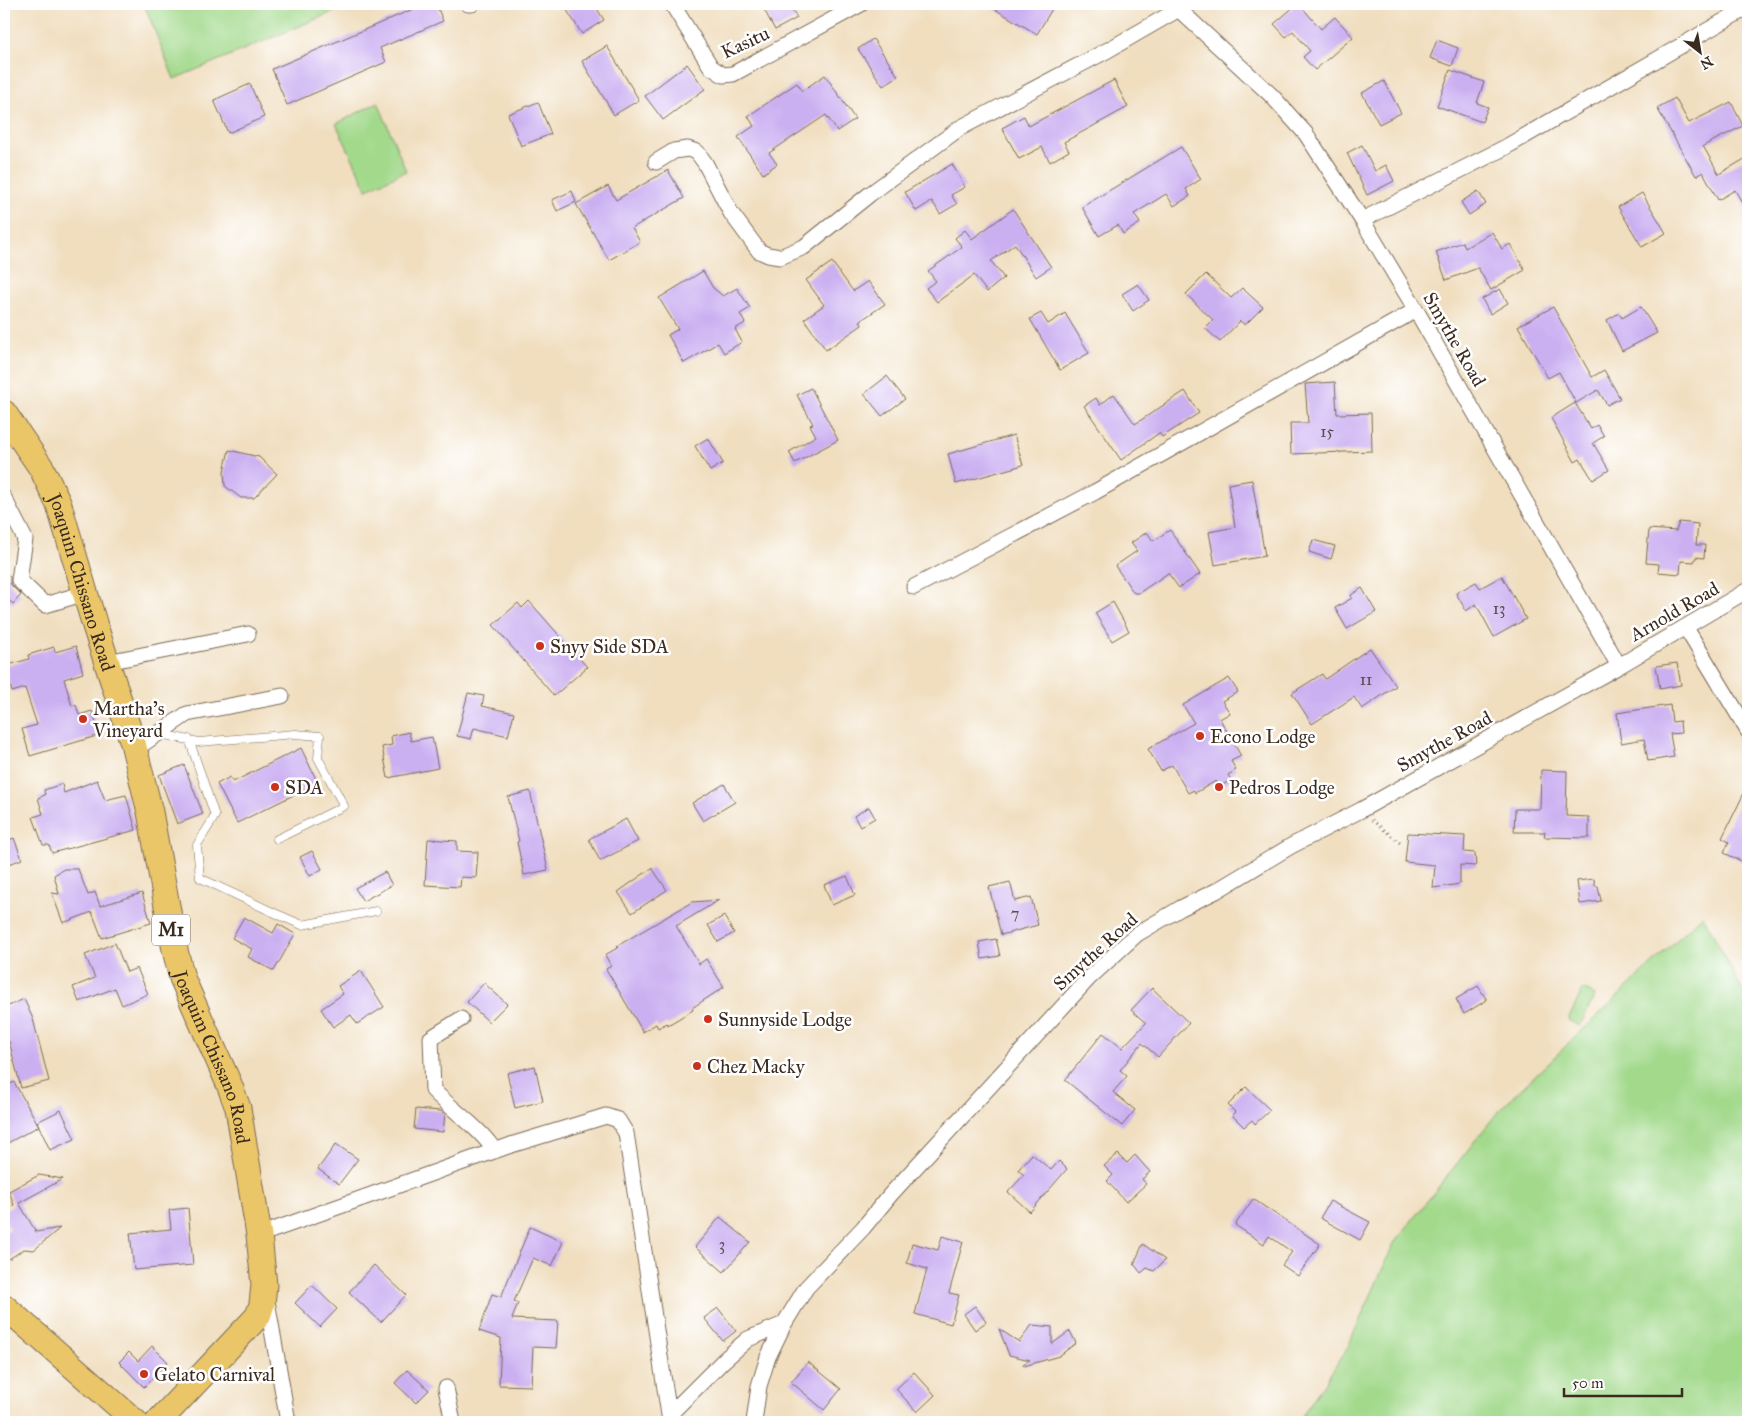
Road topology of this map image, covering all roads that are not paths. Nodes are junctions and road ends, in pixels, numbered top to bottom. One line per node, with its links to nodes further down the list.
1 (672, 4): 2 (street, Kasitu)
2 (861, 4)
3 (1176, 6): 5 (street); 6 (street, Smythe Road)
4 (1748, 7): 6 (street)
5 (656, 162)
6 (1362, 220): 7 (street, Smythe Road)
7 (1416, 310): 10 (street); 16 (street, Smythe Road)
8 (4, 414): 12 (highway, Joaquim Chissano Road / M1)
9 (4, 498): 12 (street)
10 (914, 587)
11 (1748, 590): 13 (street, Arnold Road)
12 (85, 593): 15 (highway, Joaquim Chissano Road / M1)
13 (1686, 628): 16 (street, Arnold Road); 18 (street)
14 (248, 634): 15 (street)
15 (107, 662): 21 (highway, Joaquim Chissano Road / M1)
16 (1619, 666): 29 (street, Smythe Road)
17 (282, 696): 19 (street)
18 (1748, 731)
19 (158, 734): 20 (lane); 21 (street)
20 (189, 739): 22 (lane); 23 (lane)
21 (134, 750): 26 (highway, Joaquim Chissano Road / M1)
22 (278, 838)
23 (376, 911)
24 (461, 1018): 25 (street)
25 (495, 1151): 26 (street); 31 (street)
26 (258, 1235): 27 (highway, Joaquim Chissano Road / M1)
27 (264, 1285): 33 (highway, Joaquim Chissano Road / M1); 34 (street)
28 (4, 1306): 32 (main road)
29 (784, 1324): 31 (street); 36 (street, Smythe Road)
30 (446, 1388): 35 (street)
31 (671, 1419)
32 (136, 1422)
33 (158, 1422)
34 (288, 1422)
35 (453, 1422)
36 (754, 1422)

